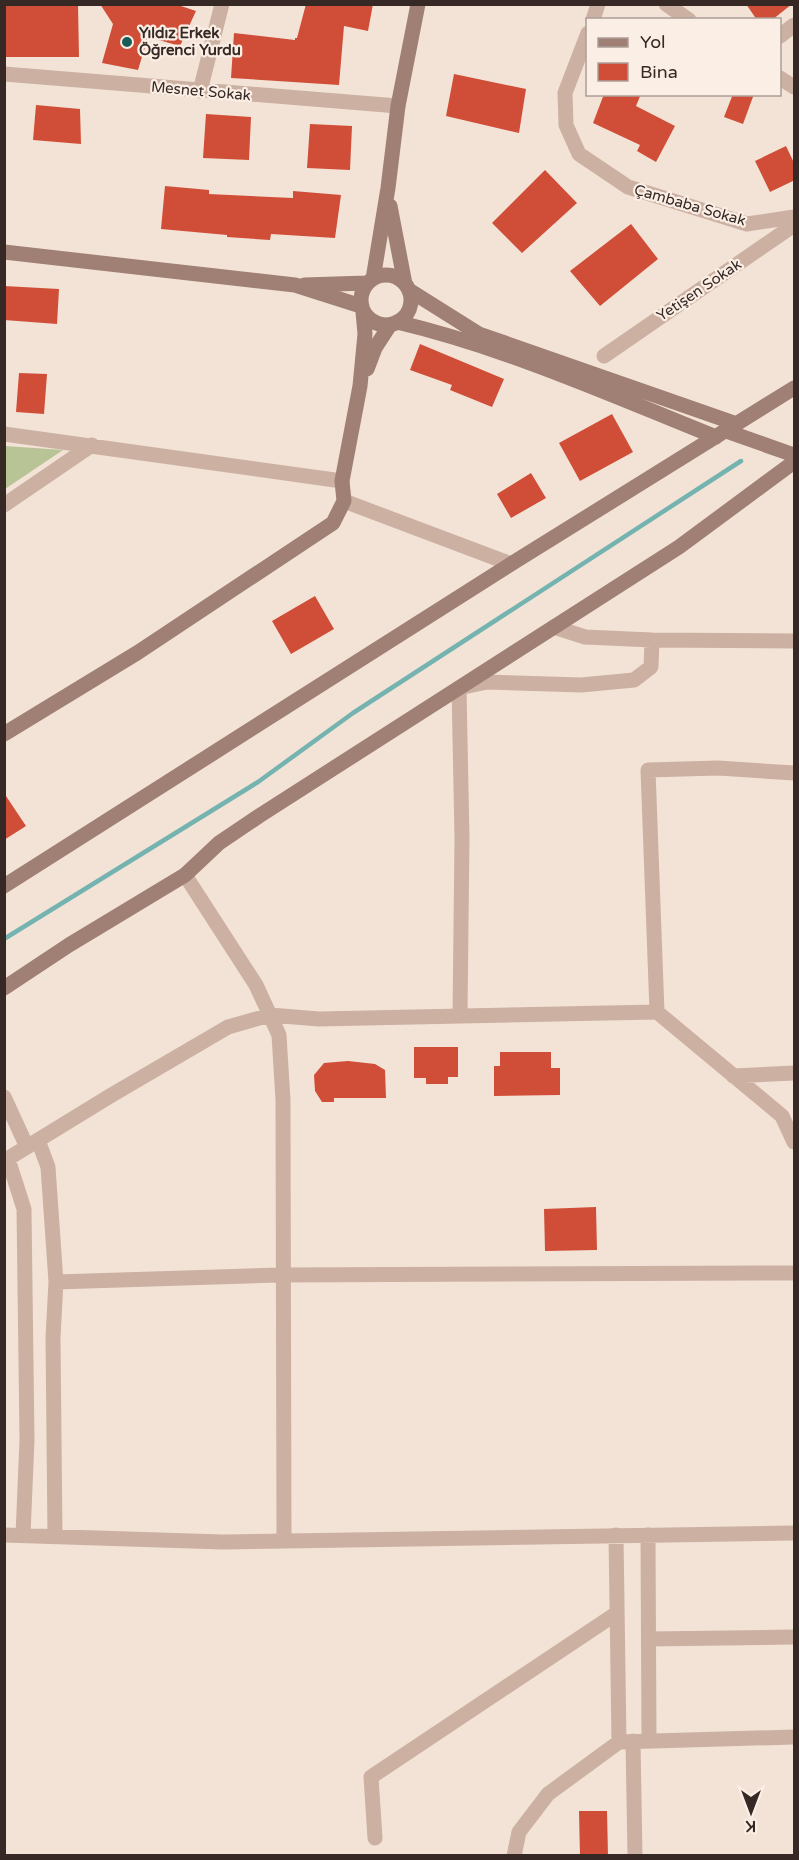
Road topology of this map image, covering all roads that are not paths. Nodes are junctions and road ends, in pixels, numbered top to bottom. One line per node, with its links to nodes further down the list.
1 (222, 4): 11 (street)
2 (418, 4): 12 (street)
3 (666, 4): 4 (street)
4 (686, 18)
5 (795, 25): 6 (street)
6 (781, 35)
7 (586, 38): 14 (street, Çambaba Sokak)
8 (4, 74): 11 (street, Mesnet Sokak)
9 (781, 79): 10 (street)
10 (795, 87)
11 (200, 91): 12 (street, Mesnet Sokak)
12 (398, 106): 13 (street)
13 (388, 188): 17 (street); 19 (street)
14 (795, 217)
15 (795, 225): 22 (street, Yetişen Sokak)
16 (4, 252): 18 (street)
17 (370, 281): 18 (street); 19 (street); 20 (street)
18 (295, 285): 20 (street)
19 (407, 287): 21 (street); 25 (street)
20 (362, 309): 21 (street); 23 (street)
21 (394, 324): 23 (street); 25 (street)
22 (604, 356)
23 (360, 386): 30 (street)
24 (795, 388): 25 (street)
25 (726, 430): 28 (street); 33 (street)
26 (4, 434): 27 (street)
27 (92, 445): 30 (street); 32 (street)
28 (795, 455)
29 (795, 462): 34 (street)
30 (342, 481): 31 (street)
31 (344, 501): 33 (street); 38 (street)
32 (4, 505)
33 (511, 564): 41 (street)
34 (554, 627): 35 (street); 37 (street)
35 (652, 640): 36 (street); 37 (street)
36 (795, 641)
37 (459, 688): 40 (street); 44 (street)
38 (4, 734)
39 (795, 772): 43 (street)
40 (185, 876): 42 (street); 45 (street)
41 (4, 886)
42 (4, 988)
43 (657, 1012): 44 (street); 47 (street)
44 (460, 1014): 45 (street)
45 (270, 1015): 51 (street); 54 (street)
46 (795, 1073): 47 (street)
47 (733, 1076): 49 (street)
48 (4, 1097): 51 (street)
49 (788, 1116): 50 (street)
50 (795, 1142)
51 (33, 1144): 52 (street); 55 (street)
52 (6, 1160): 58 (street)
53 (795, 1273): 54 (street)
54 (284, 1275): 55 (street); 62 (street)
55 (56, 1282): 61 (street)
56 (795, 1533): 60 (street)
57 (4, 1535): 58 (street)
58 (23, 1535): 61 (street)
59 (616, 1535): 60 (street); 62 (street); 63 (street)
60 (648, 1535): 65 (street)
61 (54, 1536): 62 (street)
62 (284, 1540)
63 (617, 1613): 68 (street); 69 (street)
64 (795, 1636): 65 (street)
65 (649, 1638): 67 (street)
66 (795, 1737): 67 (street)
67 (649, 1741): 68 (street)
68 (626, 1742): 70 (street); 71 (street)
69 (375, 1838)
70 (514, 1856)
71 (634, 1856)

